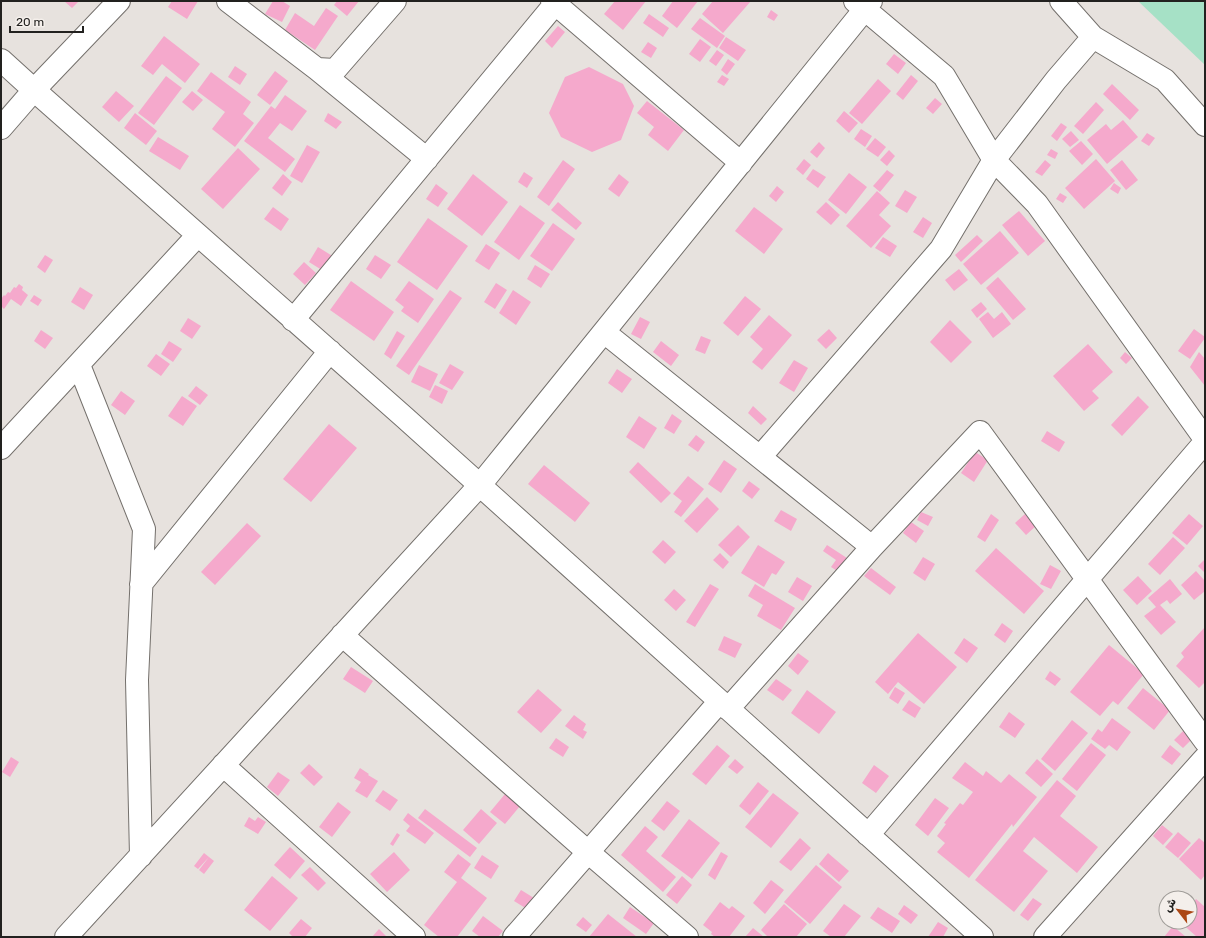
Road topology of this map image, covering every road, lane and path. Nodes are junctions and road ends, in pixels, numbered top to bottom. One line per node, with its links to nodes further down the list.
1 (119, 1): 10 (street)
2 (228, 1): 9 (street)
3 (395, 1): 9 (street)
4 (1061, 1): 7 (street)
5 (553, 2): 13 (street); 15 (street)
6 (864, 4): 14 (street); 15 (street)
7 (1093, 37): 11 (street); 14 (street)
8 (1, 60): 10 (street)
9 (316, 70): 13 (street)
10 (34, 90): 12 (street); 16 (street)
11 (1205, 125)
12 (1, 128)
13 (427, 158): 17 (street)
14 (994, 160): 21 (street); 24 (street)
15 (741, 163): 18 (street)
16 (198, 235): 17 (street); 20 (street)
17 (293, 320): 19 (street)
18 (604, 332): 24 (street); 25 (street)
19 (330, 351): 25 (street); 28 (street)
20 (79, 365): 23 (street); 28 (street)
21 (1205, 439)
22 (1205, 442): 27 (street)
23 (1, 448)
24 (760, 457): 26 (street)
25 (480, 486): 29 (street); 30 (street)
26 (872, 546): 27 (street); 30 (street)
27 (1088, 579): 31 (street); 34 (street)
28 (141, 584): 36 (street)
29 (342, 635): 33 (street); 35 (street)
30 (724, 705): 34 (street); 35 (street)
31 (1205, 741)
32 (1205, 758): 42 (street)
33 (223, 766): 36 (street); 39 (street)
34 (868, 835): 37 (street)
35 (588, 852): 40 (street); 41 (street)
36 (140, 856): 38 (street)
37 (978, 936)
38 (66, 937)
39 (414, 937)
40 (514, 937)
41 (687, 937)
42 (1044, 937)

